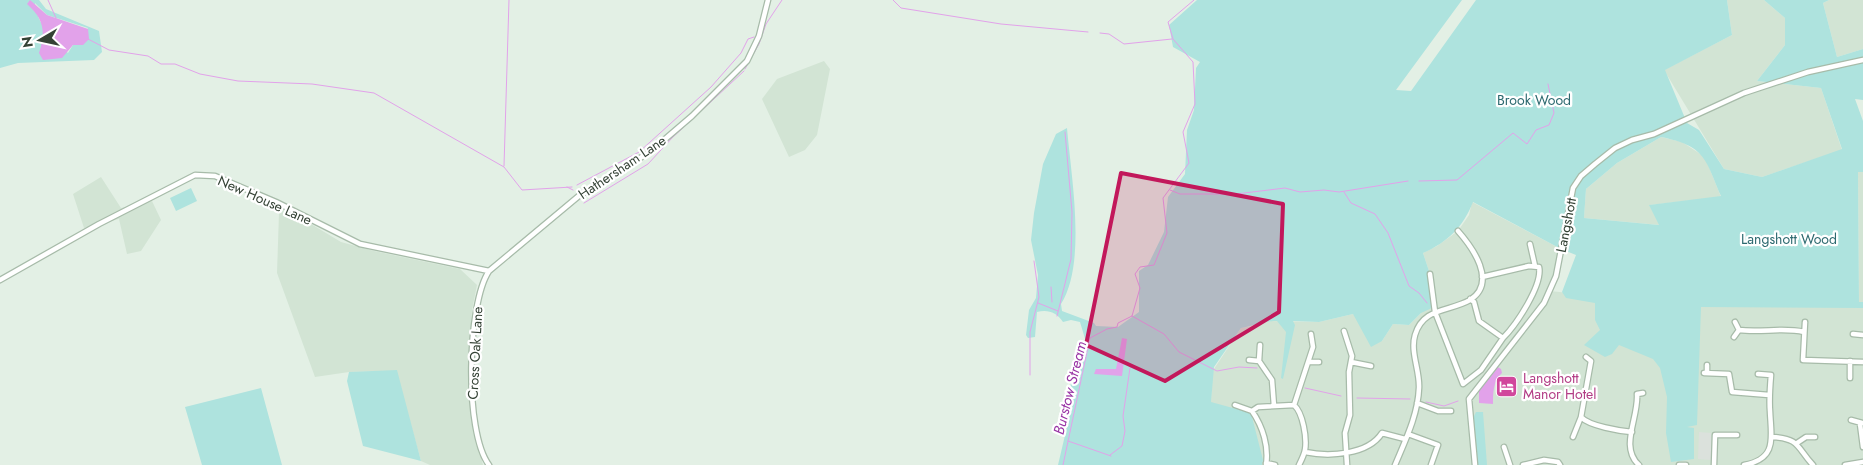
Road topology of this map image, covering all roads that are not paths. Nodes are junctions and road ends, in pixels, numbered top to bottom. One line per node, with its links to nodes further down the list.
1 (768, 0): 6 (street, Hathersham Lane)
2 (1863, 60): 71 (street, Langshott)
3 (1458, 231): 8 (street)
4 (1530, 244): 5 (street)
5 (1535, 266): 8 (street); 21 (street)
6 (490, 271): 9 (street, New House Lane); 65 (street, Cross Oak Lane)
7 (1430, 274): 11 (street)
8 (1482, 278): 10 (street)
9 (0, 280)
10 (1470, 299): 11 (street); 21 (street)
11 (1435, 312): 21 (street); 41 (street)
12 (1735, 322): 14 (street)
13 (1805, 322): 16 (street)
14 (1739, 330): 16 (street); 20 (street)
15 (1344, 331): 30 (street)
16 (1804, 332): 25 (street)
17 (1311, 334): 28 (street)
18 (1853, 334): 19 (street)
19 (1863, 335)
20 (1734, 337)
21 (1503, 338)
22 (1260, 345): 26 (street)
23 (1586, 357): 47 (street)
24 (1248, 360): 26 (street)
25 (1803, 360): 27 (street); 34 (street)
26 (1259, 361): 44 (street)
27 (1850, 361): 31 (street); 36 (street)
28 (1309, 362): 29 (street); 43 (street)
29 (1320, 362)
30 (1351, 362): 33 (street); 61 (street)
31 (1863, 362)
32 (1707, 365): 40 (street)
33 (1370, 366)
34 (1802, 366)
35 (1758, 374): 40 (street)
36 (1850, 378)
37 (1643, 393): 39 (street)
38 (1630, 394): 39 (street)
39 (1637, 394): 50 (street)
40 (1769, 394): 54 (street)
41 (1417, 404): 46 (street); 51 (street)
42 (1235, 405): 45 (street)
43 (1294, 405): 44 (street); 60 (street)
44 (1274, 406): 45 (street)
45 (1252, 411): 63 (street)
46 (1451, 411)
47 (1582, 418): 50 (street); 53 (street)
48 (1852, 420): 49 (street)
49 (1862, 423): 58 (street)
50 (1632, 432): 75 (street)
51 (1408, 434): 56 (street); 70 (street)
52 (1736, 435): 78 (street)
53 (1573, 437)
54 (1772, 437): 57 (street); 79 (street)
55 (1815, 437): 57 (street)
56 (1405, 440): 61 (street); 69 (street)
57 (1797, 443): 80 (street)
58 (1863, 446)
59 (1504, 447): 72 (street)
60 (1305, 452): 61 (street); 67 (street)
61 (1345, 452): 68 (street)
62 (1863, 462): 64 (street)
63 (1266, 464): 66 (street)
64 (1848, 464)
65 (488, 465)
66 (1275, 465)
67 (1299, 465)
68 (1347, 465)
69 (1395, 465)
70 (1431, 465)
71 (1476, 465)
72 (1510, 465)
73 (1523, 465): 74 (street)
74 (1560, 465)
75 (1639, 465)
76 (1679, 465): 77 (street)
77 (1686, 465)
78 (1714, 465)
79 (1744, 465)
80 (1813, 465)

